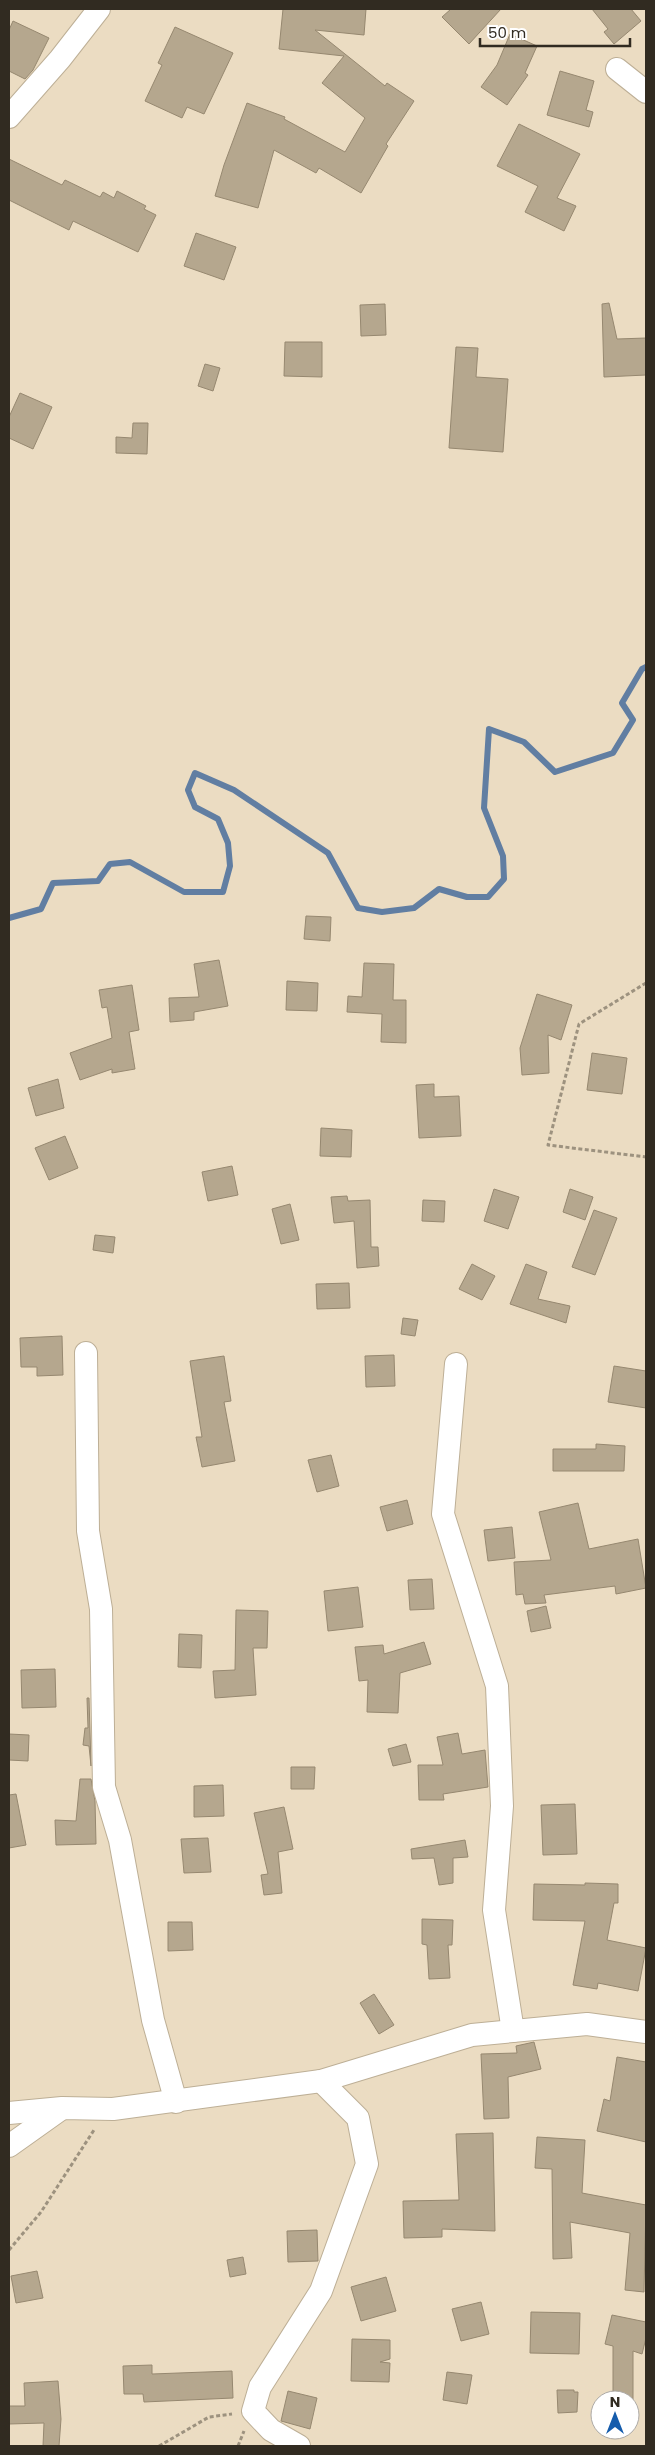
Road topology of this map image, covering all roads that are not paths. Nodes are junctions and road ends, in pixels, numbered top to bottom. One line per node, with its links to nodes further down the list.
1 (99, 9): 4 (street)
2 (616, 69): 3 (street)
3 (646, 92)
4 (9, 117)
5 (86, 1353): 10 (street)
6 (456, 1364): 7 (street)
7 (513, 2031): 8 (street); 9 (street)
8 (646, 2032)
9 (320, 2081): 10 (street); 14 (street)
10 (176, 2102): 11 (street)
11 (62, 2108): 12 (street); 13 (street)
12 (9, 2113)
13 (9, 2146)
14 (299, 2446)

